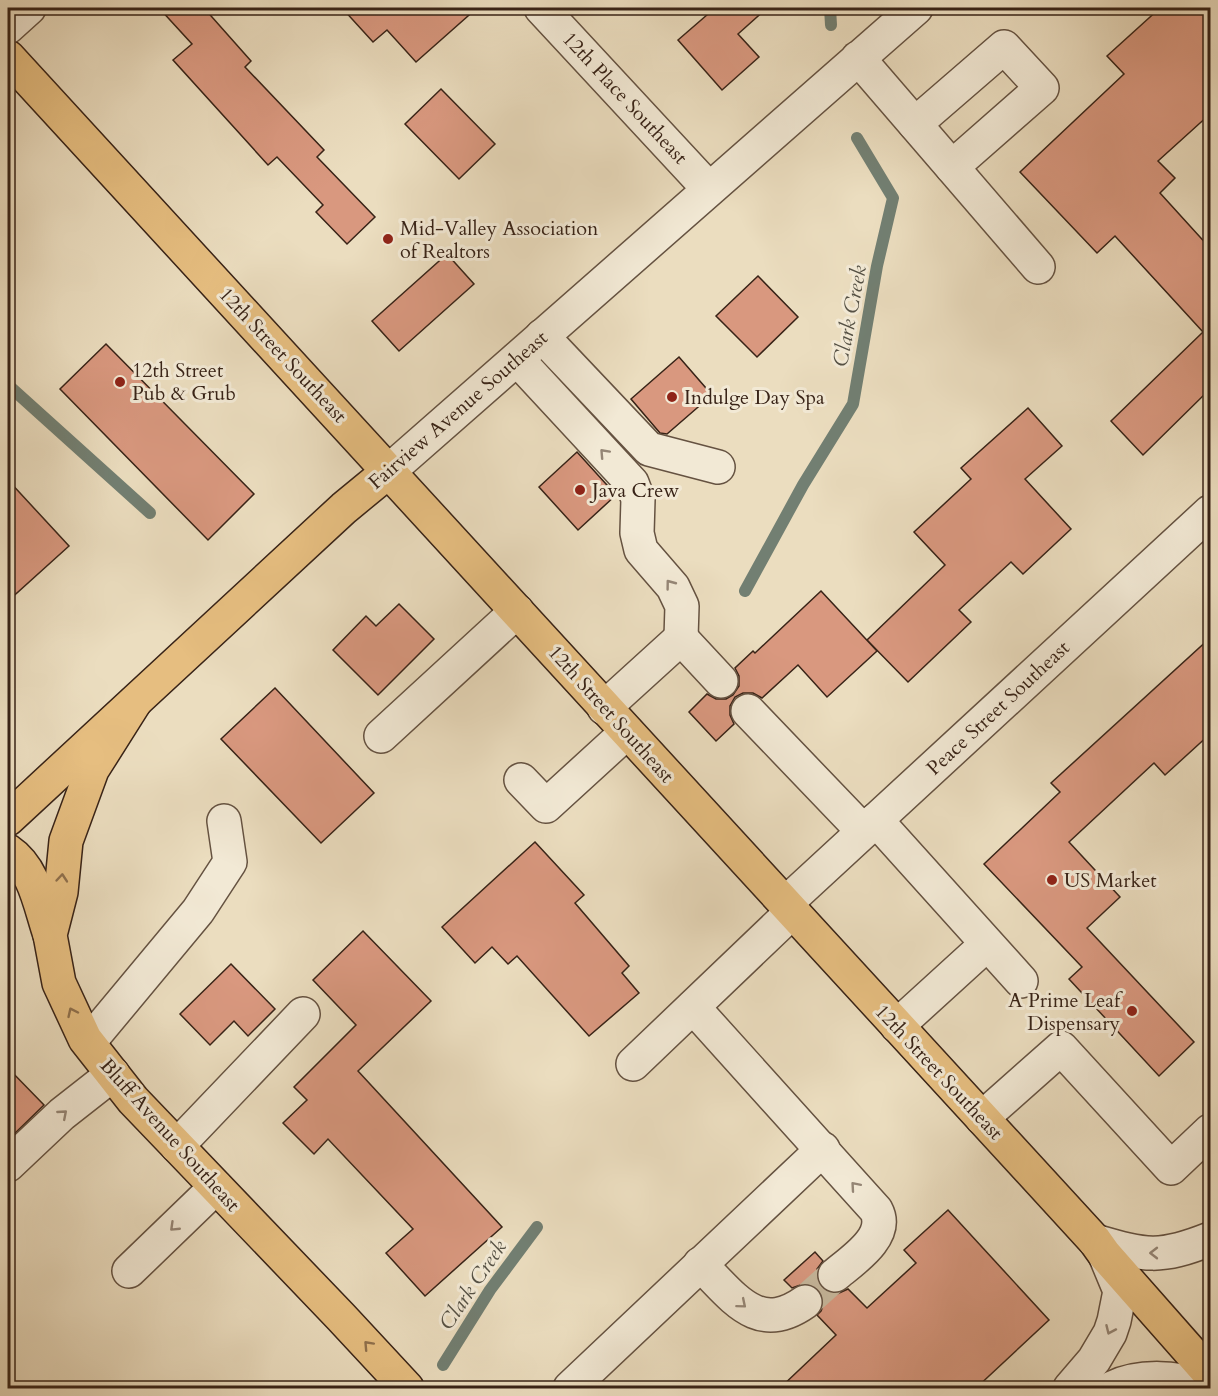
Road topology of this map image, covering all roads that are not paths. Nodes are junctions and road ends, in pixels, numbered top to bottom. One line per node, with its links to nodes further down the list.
1 (29, 8): 4 (street)
2 (541, 8): 9 (street, 12th Place Southeast)
3 (916, 8): 6 (street, Fairview Avenue Southeast)
4 (8, 27)
5 (8, 57): 14 (main road, 12th Street Southeast)
6 (858, 58): 7 (street); 9 (street, Fairview Avenue Southeast)
7 (915, 124): 8 (street); 8 (street)
8 (952, 167): 10 (street)
9 (709, 189): 11 (street, Fairview Avenue Southeast)
10 (1038, 267)
11 (543, 336): 12 (street, Fairview Avenue Southeast); 13 (street)
12 (517, 359): 14 (street, Fairview Avenue Southeast); 17 (street, one-way to 12)
13 (718, 467)
14 (389, 471): 16 (main road, 12th Street Southeast); 19 (main road, Fairview Avenue Southeast)
15 (1210, 512): 27 (street, Peace Street Southeast)
16 (518, 611): 20 (main road, 12th Street Southeast); 23 (street)
17 (681, 638): 18 (street); 20 (street)
18 (721, 681)
19 (135, 702): 25 (main road, Fairview Avenue Southeast); 30 (main road, Bluff Avenue Southeast, one-way to 19)
20 (604, 708): 22 (main road, 12th Street Southeast)
21 (748, 711): 27 (street)
22 (627, 732): 24 (street); 29 (main road, 12th Street Southeast)
23 (381, 736)
24 (521, 780)
25 (8, 819)
26 (224, 821): 36 (street)
27 (869, 826): 29 (street, Peace Street Southeast); 31 (street)
28 (8, 851): 30 (main road)
29 (789, 908): 33 (street, Peace Street Southeast); 35 (main road, 12th Street Southeast)
30 (50, 935): 36 (main road, Bluff Avenue Southeast, one-way to 30)
31 (987, 944): 32 (street); 35 (street)
32 (1021, 981)
33 (693, 1007): 37 (street, Peace Street Southeast); 42 (street)
34 (303, 1014): 41 (street)
35 (897, 1026): 39 (main road, 12th Street Southeast)
36 (88, 1042): 38 (main road, Bluff Avenue Southeast)
37 (633, 1064)
38 (113, 1074): 41 (main road, Bluff Avenue Southeast); 43 (street, one-way to 38)
39 (982, 1118): 40 (street); 46 (main road, 12th Street Southeast)
40 (1210, 1131)
41 (177, 1146): 44 (main road, Bluff Avenue Southeast)
42 (823, 1149): 47 (street); 49 (street, one-way to 42)
43 (14, 1160)
44 (216, 1187): 48 (street, one-way to 48); 53 (main road, Bluff Avenue Southeast, one-way to 44)
45 (1210, 1239): 46 (street, one-way to 46)
46 (1100, 1248): 51 (main road, 12th Street Southeast); 55 (street, one-way to 55)
47 (700, 1264): 50 (street, one-way to 50); 54 (street)
48 (129, 1271)
49 (836, 1275)
50 (805, 1302)
51 (1210, 1374)
52 (1210, 1385): 56 (street)
53 (407, 1389)
54 (570, 1389)
55 (1070, 1389)
56 (1112, 1389)

